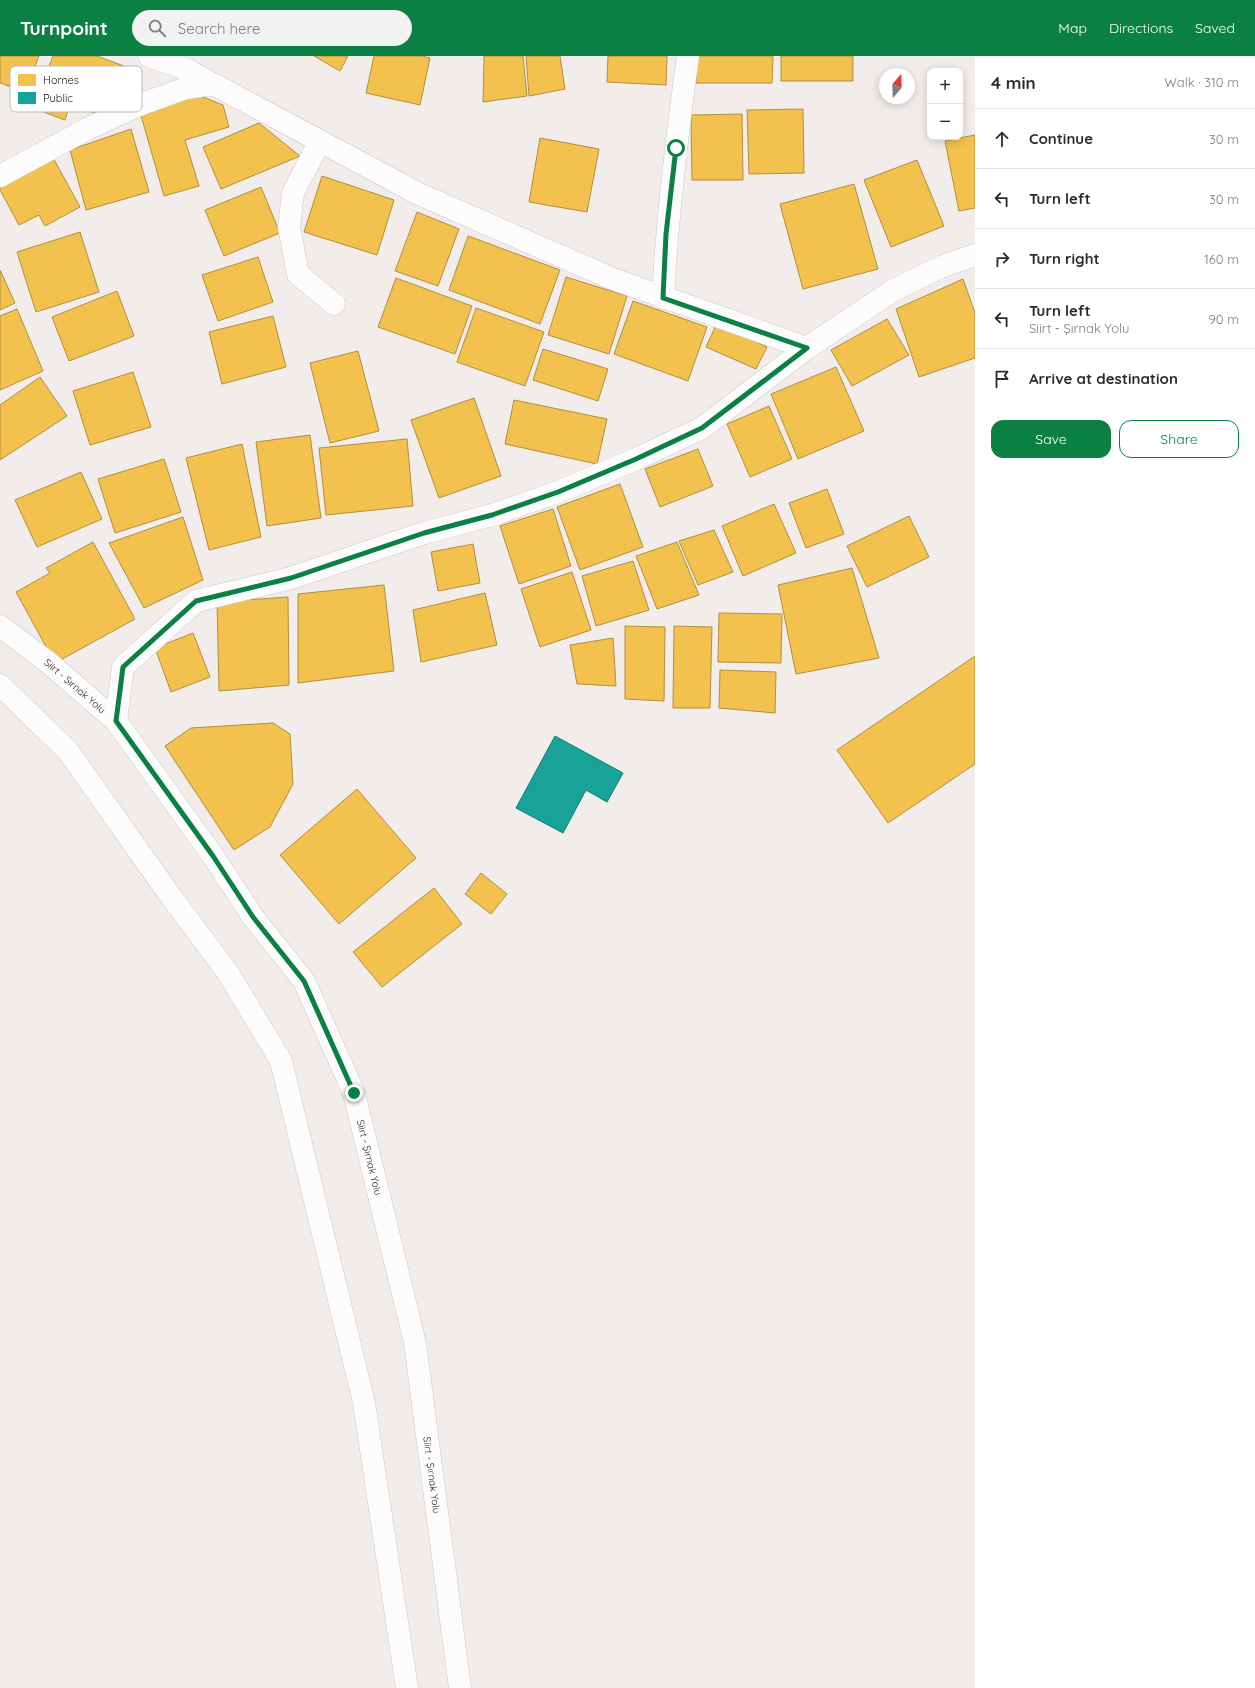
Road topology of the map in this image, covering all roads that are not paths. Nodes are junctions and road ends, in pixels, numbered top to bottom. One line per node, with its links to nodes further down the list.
1 (149, 56): 3 (street)
2 (688, 56): 9 (street)
3 (213, 84): 4 (street); 6 (street)
4 (142, 104)
5 (124, 112): 7 (street)
6 (320, 141): 9 (street); 10 (street)
7 (0, 176)
8 (975, 255): 11 (street)
9 (663, 298): 11 (street)
10 (334, 304)
11 (807, 348): 14 (street)
12 (0, 626): 14 (street, Siirt - Şırnak Yolu)
13 (0, 685): 15 (street)
14 (116, 721): 16 (street, Siirt - Şırnak Yolu)
15 (407, 1688)
16 (460, 1688)

